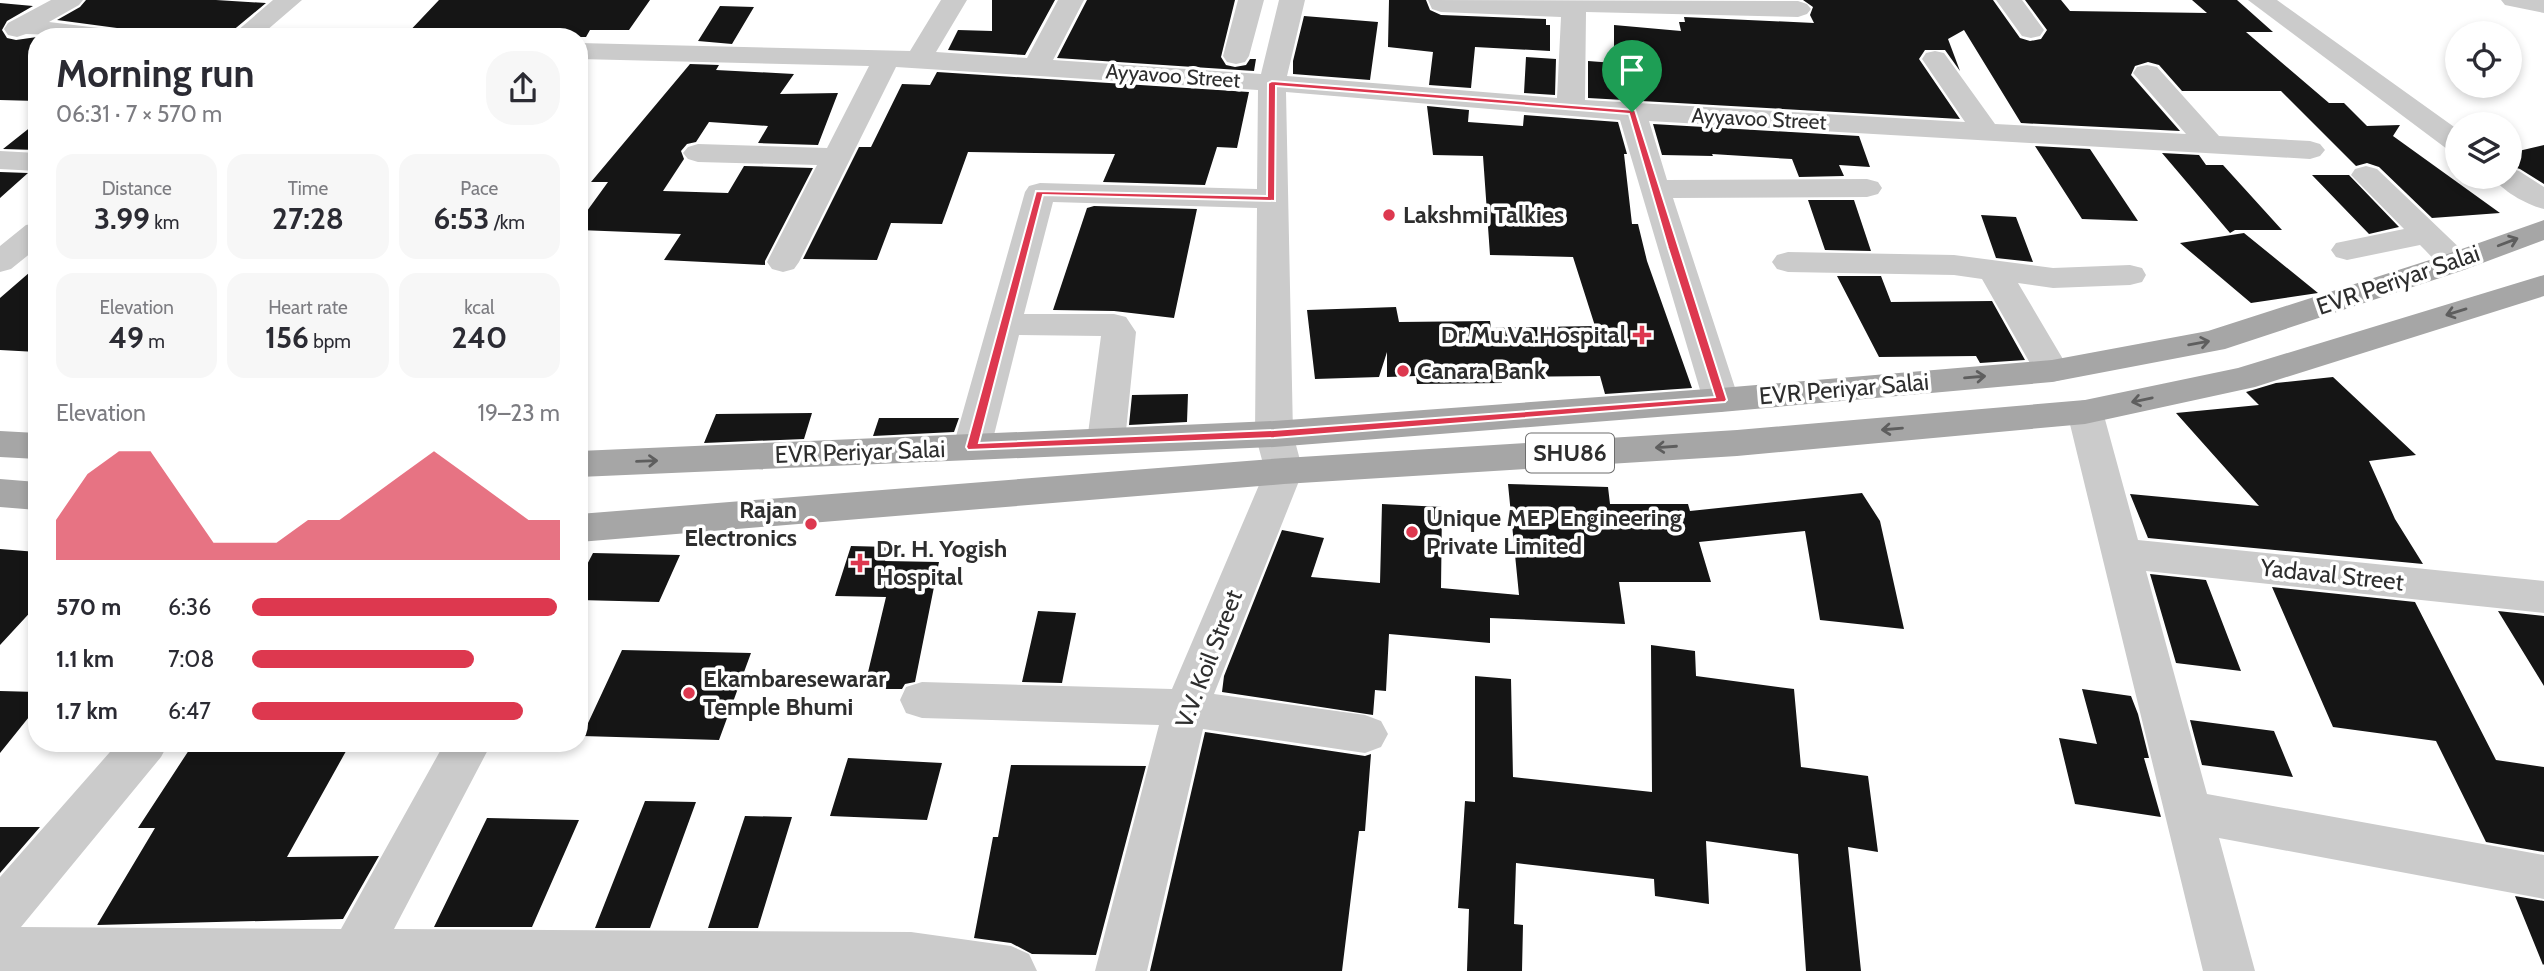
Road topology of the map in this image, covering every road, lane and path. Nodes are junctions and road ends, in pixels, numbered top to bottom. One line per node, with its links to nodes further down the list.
1 (69, 0): 19 (street)
2 (256, 0): 12 (street)
3 (315, 0): 17 (street)
4 (954, 0): 24 (street)
5 (1071, 0): 26 (street)
6 (1251, 0): 22 (street)
7 (1292, 0): 27 (street)
8 (1441, 0): 13 (street)
9 (2008, 0): 18 (street)
10 (2261, 0): 32 (street)
11 (2514, 0): 14 (street)
12 (288, 1): 16 (street)
13 (1574, 5): 15 (street); 29 (street)
14 (2544, 5)
15 (1798, 9)
16 (254, 28)
17 (282, 28)
18 (2031, 30)
19 (11, 32)
20 (1141, 49): 22 (street)
21 (588, 51): 23 (street, Ayyavoo Street)
22 (1236, 56): 27 (street)
23 (887, 58): 24 (street, Ayyavoo Street); 36 (street)
24 (918, 59): 26 (street, Ayyavoo Street)
25 (1935, 59): 31 (street)
26 (1036, 66): 27 (street, Ayyavoo Street)
27 (1275, 71): 29 (street, Ayyavoo Street); 43 (street)
28 (2147, 73): 33 (street)
29 (1571, 107): 30 (street, Ayyavoo Street)
30 (1632, 112): 31 (street, Ayyavoo Street); 42 (street)
31 (1986, 132): 33 (street, Ayyavoo Street)
32 (2445, 134)
33 (2210, 144): 34 (street, Ayyavoo Street)
34 (2310, 150)
35 (698, 153): 36 (street)
36 (836, 157): 50 (street)
37 (0, 160): 38 (street)
38 (28, 162)
39 (2366, 175): 47 (street)
40 (2522, 186): 44 (street)
41 (1867, 188): 42 (street)
42 (1655, 189): 58 (street)
43 (1271, 199): 56 (street); 64 (street)
44 (2544, 200)
45 (28, 223): 48 (street)
46 (2544, 229): 52 (main road, EVR Periyar Salai / SHU86, one-way to 46)
47 (2426, 233): 49 (street); 52 (street)
48 (17, 246)
49 (2347, 250)
50 (783, 262)
51 (1788, 262): 53 (street)
52 (2456, 262): 57 (main road, EVR Periyar Salai / SHU86, one-way to 52)
53 (1994, 270): 54 (street); 57 (street)
54 (2130, 275)
55 (2544, 285): 59 (main road, EVR Periyar Salai / SHU86, one-way to 59)
56 (1004, 324): 60 (street); 63 (street)
57 (2052, 371): 58 (main road, EVR Periyar Salai / SHU86, one-way to 57)
58 (1721, 400): 64 (main road, EVR Periyar Salai / SHU86)
59 (2085, 412): 64 (main road, EVR Periyar Salai / SHU86, one-way to 64); 69 (street)
60 (1106, 441): 63 (main road, EVR Periyar Salai / SHU86); 64 (main road, EVR Periyar Salai / SHU86)
61 (0, 444): 62 (main road)
62 (28, 446)
63 (972, 447): 65 (main road, EVR Periyar Salai / SHU86, one-way to 63)
64 (1279, 452): 68 (main road, EVR Periyar Salai / SHU86); 72 (street, V.V. Koil Street)
65 (588, 464)
66 (0, 493): 67 (main road)
67 (28, 495)
68 (588, 531)
69 (2120, 553): 70 (street, Yadaval Street); 76 (street)
70 (2544, 597)
71 (922, 700): 72 (street)
72 (1186, 708): 73 (street); 84 (street, V.V. Koil Street)
73 (1365, 734)
74 (138, 752): 78 (street)
75 (464, 752): 80 (street)
76 (2190, 812): 77 (street); 85 (street)
77 (2544, 877)
78 (0, 914)
79 (0, 951): 80 (street)
80 (350, 962): 81 (street)
81 (771, 963): 82 (street)
82 (910, 963): 83 (street)
83 (1011, 971)
84 (1121, 971)
85 (2229, 971)

